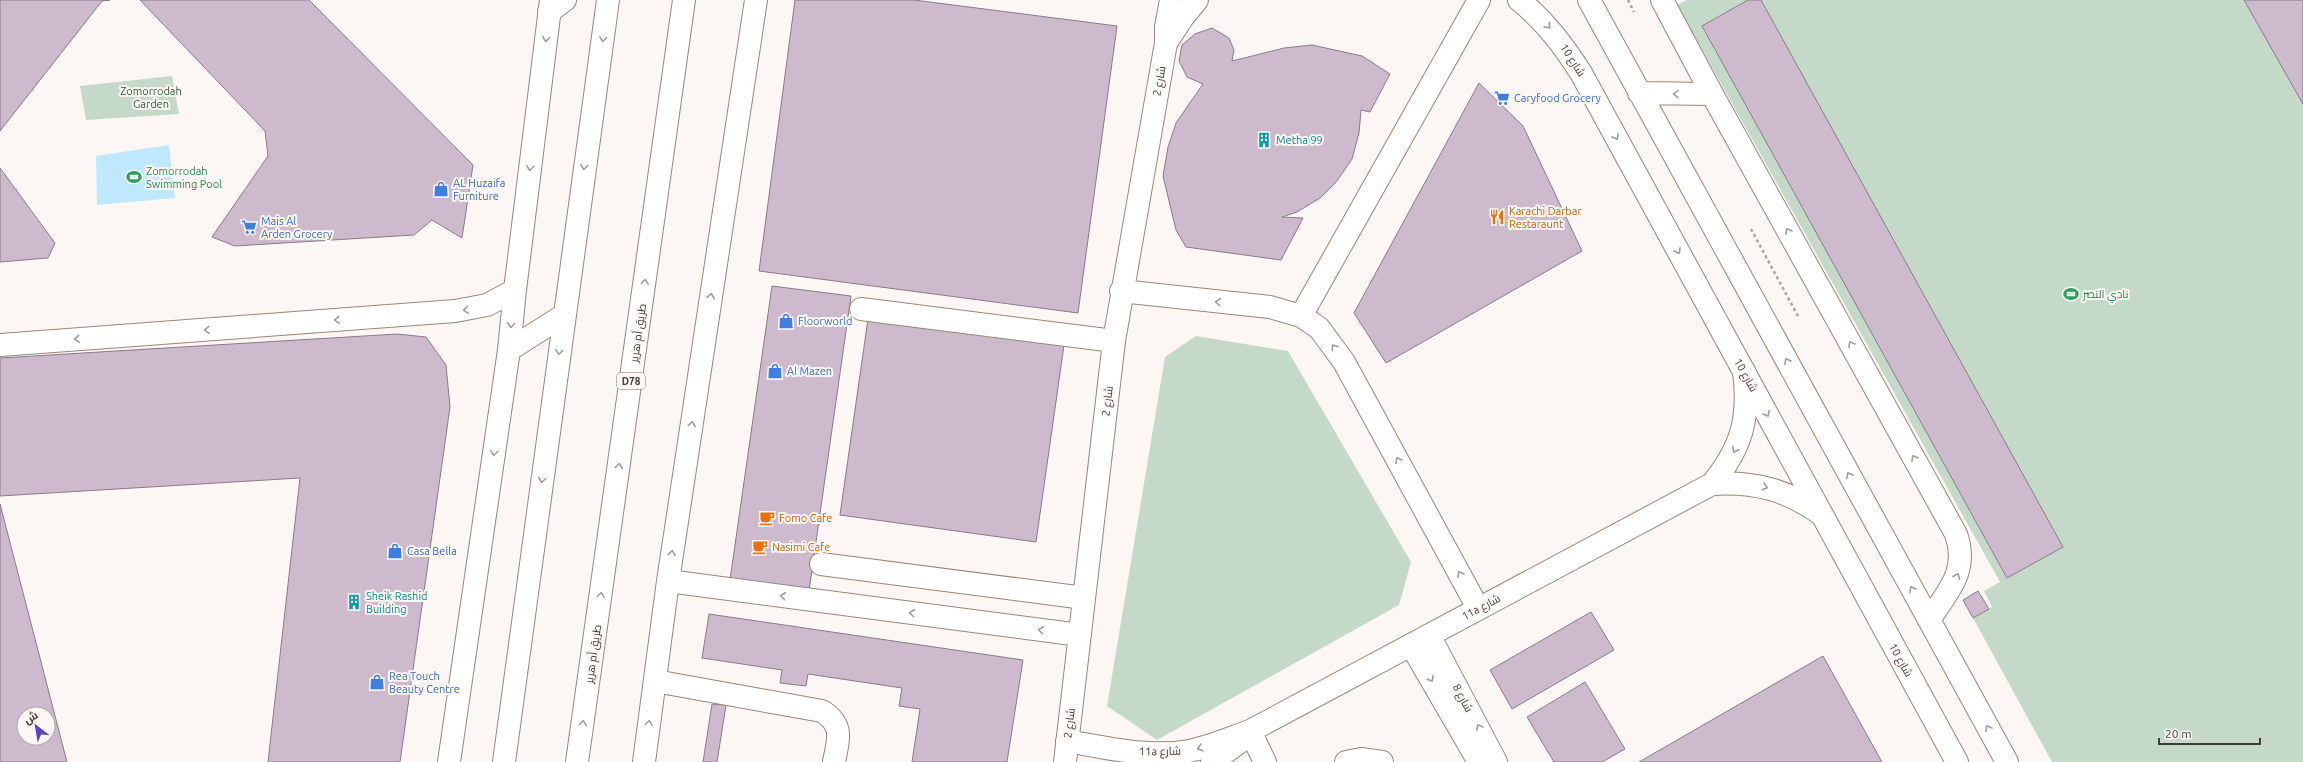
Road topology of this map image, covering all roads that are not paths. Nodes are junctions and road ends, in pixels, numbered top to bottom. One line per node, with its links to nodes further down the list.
1 (608, 0): 17 (main road, one-way to 17)
2 (684, 0): 37 (main road, طريق أم هرير / D78, one-way to 2)
3 (756, 0): 26 (main road, one-way to 3)
4 (1171, 0): 11 (main road, شارع 2)
5 (1197, 0): 11 (main road, شارع 2)
6 (1479, 0): 18 (main road)
7 (1519, 0): 22 (main road, شارع 10, one-way to 22)
8 (1589, 0): 12 (main road)
9 (1662, 0): 13 (main road)
10 (555, 4): 14 (main road, one-way to 14)
11 (1166, 43): 15 (main road, شارع 2)
12 (1640, 93): 13 (main road, one-way to 12); 29 (main road, one-way to 12)
13 (1712, 94): 29 (main road, one-way to 13)
14 (515, 290): 20 (main road, one-way to 20); 21 (main road, one-way to 21)
15 (1121, 291): 18 (main road, one-way to 15); 19 (main road, شارع 2)
16 (862, 309): 19 (main road)
17 (564, 315): 21 (main road); 36 (main road, one-way to 36)
18 (1302, 316): 28 (main road, one-way to 18)
19 (1114, 341): 27 (main road, شارع 2)
20 (0, 345)
21 (509, 350): 35 (main road, one-way to 35)
22 (1744, 371): 23 (main road, 11a شارع, one-way to 23); 24 (main road, شارع 10, one-way to 24)
23 (1712, 484): 24 (main road, 11a شارع, one-way to 24); 28 (main road, 11a شارع)
24 (1822, 515): 47 (main road, شارع 10)
25 (821, 564): 27 (main road)
26 (668, 581): 30 (main road, one-way to 26); 32 (main road)
27 (1084, 598): 30 (main road, شارع 2)
28 (1478, 608): 31 (main road, 11a شارع)
29 (1929, 620): 48 (main road, one-way to 29)
30 (1080, 635): 34 (main road, شارع 2)
31 (1420, 640): 33 (main road, 11a شارع); 45 (main road, شارع 8, one-way to 45); 46 (main road, شارع 8, one-way to 31)
32 (654, 681): 38 (main road, one-way to 32); 39 (main road)
33 (1250, 731): 34 (main road, 11a شارع, one-way to 34); 41 (main road, 11a شارع); 42 (main road)
34 (1067, 741): 40 (main road, شارع 2)
35 (449, 762)
36 (504, 762)
37 (578, 762)
38 (644, 762)
39 (834, 762)
40 (1065, 762)
41 (1212, 762)
42 (1265, 762)
43 (1346, 762): 44 (main road)
44 (1382, 762)
45 (1479, 762)
46 (1496, 762)
47 (1957, 762)
48 (2007, 762)

